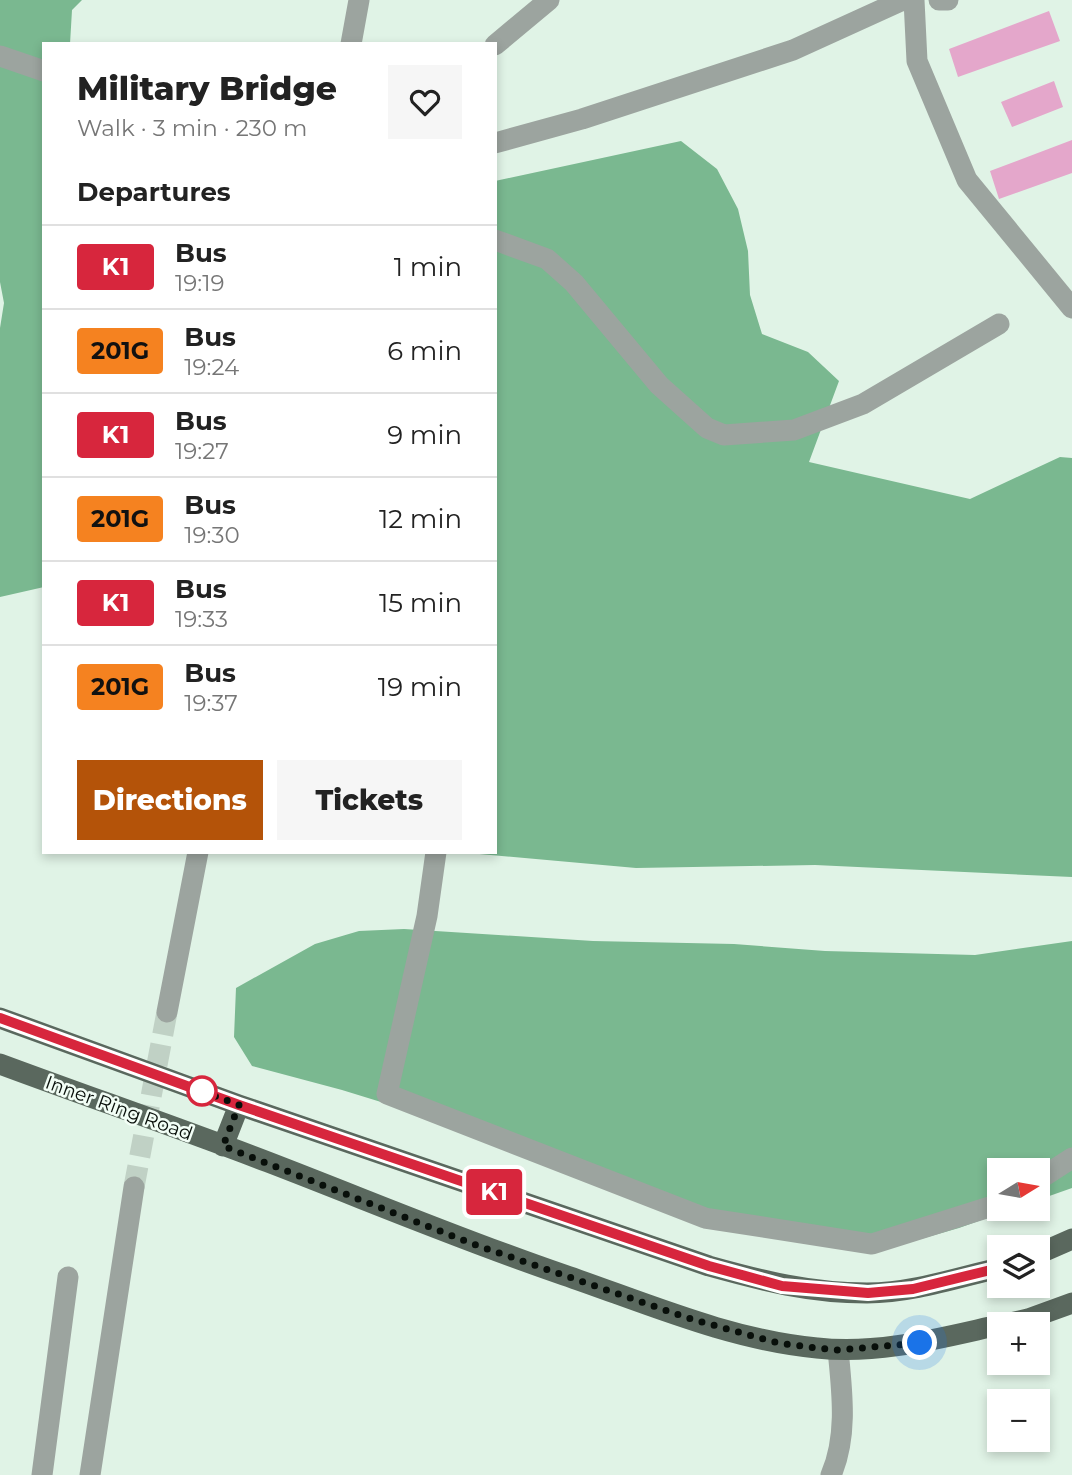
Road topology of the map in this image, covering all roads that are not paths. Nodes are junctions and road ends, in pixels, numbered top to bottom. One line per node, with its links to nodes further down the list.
1 (359, 0): 7 (lane)
2 (549, 0): 8 (lane)
3 (903, 0): 11 (lane)
4 (915, 0): 13 (lane)
5 (939, 0): 6 (lane)
6 (948, 0)
7 (351, 42)
8 (497, 43)
9 (0, 56): 10 (lane)
10 (42, 70)
11 (497, 142)
12 (497, 241): 14 (lane)
13 (1072, 308)
14 (999, 324)
15 (198, 854): 17 (lane)
16 (436, 854): 25 (lane)
17 (167, 1012)
18 (0, 1018): 20 (main road)
19 (0, 1064): 21 (main road, Inner Ring Road)
20 (239, 1105): 21 (main road); 28 (main road)
21 (223, 1146): 33 (main road, Inner Ring Road)
22 (1072, 1158): 23 (lane)
23 (1050, 1172)
24 (134, 1187): 35 (lane)
25 (987, 1208)
26 (1072, 1239): 27 (main road)
27 (1050, 1249)
28 (987, 1271)
29 (68, 1277): 34 (lane)
30 (1072, 1303): 31 (main road, Inner Ring Road)
31 (1047, 1312)
32 (987, 1328): 33 (main road, Inner Ring Road)
33 (838, 1350): 36 (lane)
34 (41, 1475)
35 (90, 1475)
36 (831, 1475)

